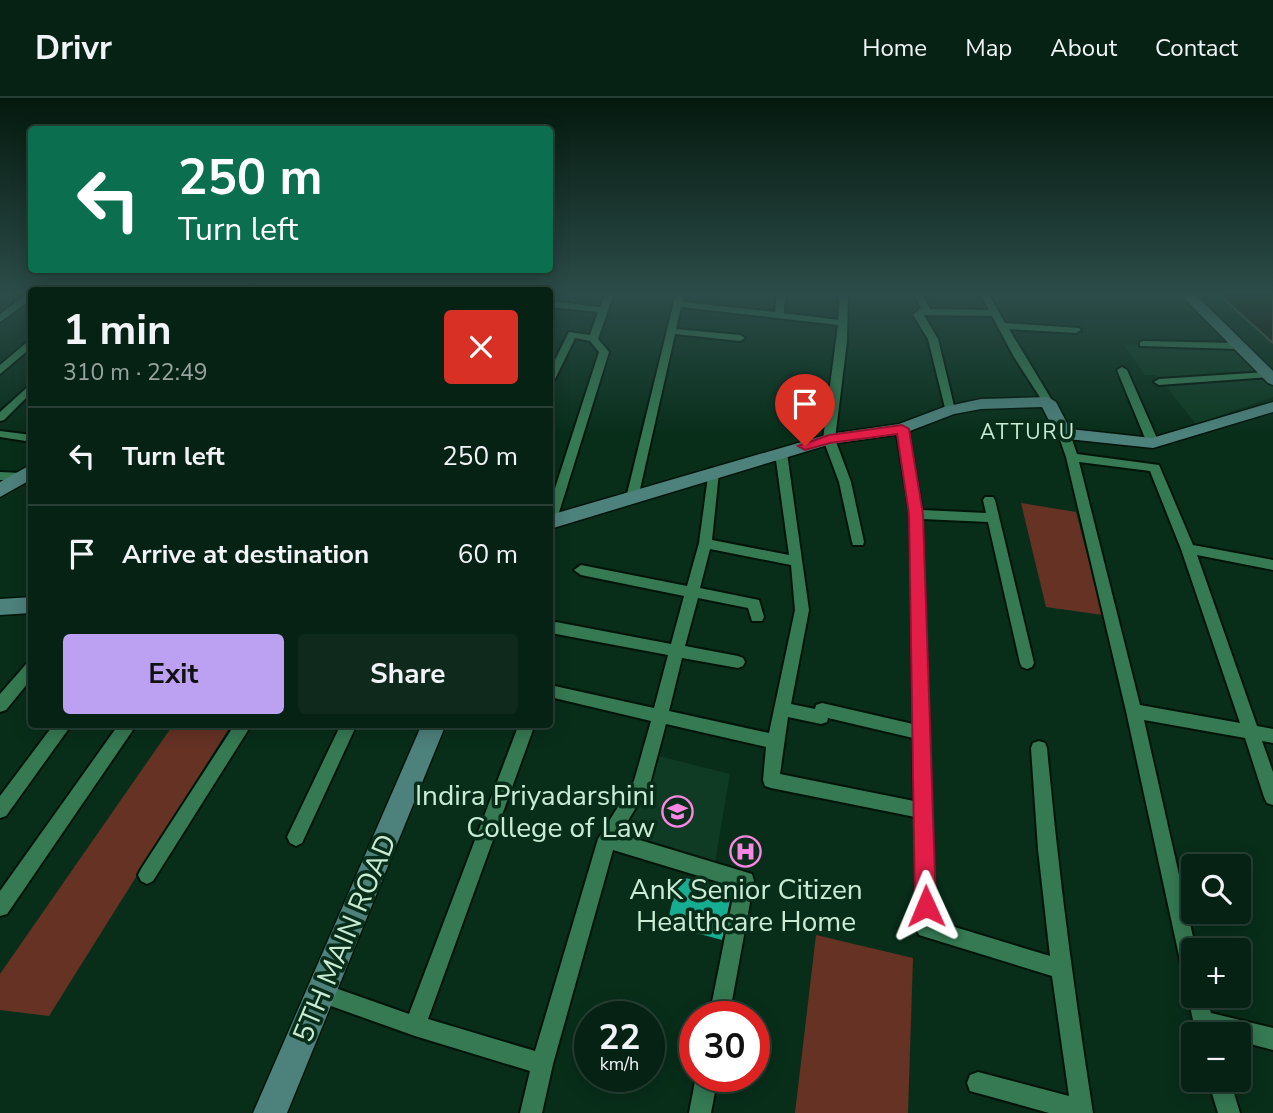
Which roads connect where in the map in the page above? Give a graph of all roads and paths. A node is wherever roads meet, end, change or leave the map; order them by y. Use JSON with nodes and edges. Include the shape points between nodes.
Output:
{"nodes":[{"id":1,"x":569,"y":340,"type":"edge"},
{"id":2,"x":594,"y":340,"type":"edge"},
{"id":3,"x":669,"y":340,"type":"edge"},
{"id":4,"x":841,"y":340,"type":"edge"},
{"id":5,"x":933,"y":340,"type":"edge"},
{"id":6,"x":1012,"y":340,"type":"edge"},
{"id":7,"x":1232,"y":340,"type":"edge"},
{"id":8,"x":1239,"y":340,"type":"edge"},
{"id":9,"x":1143,"y":344,"type":"dead end"},
{"id":10,"x":28,"y":345,"type":"edge"},
{"id":11,"x":1238,"y":346,"type":"junction"},
{"id":12,"x":1122,"y":370,"type":"dead end"},
{"id":13,"x":0,"y":371,"type":"edge"},
{"id":14,"x":553,"y":373,"type":"edge"},
{"id":15,"x":1271,"y":375,"type":"edge"},
{"id":16,"x":1159,"y":382,"type":"dead end"},
{"id":17,"x":28,"y":390,"type":"edge"},
{"id":18,"x":1048,"y":402,"type":"junction"},
{"id":19,"x":1273,"y":407,"type":"edge"},
{"id":20,"x":950,"y":410,"type":"junction"},
{"id":21,"x":0,"y":418,"type":"edge"},
{"id":22,"x":902,"y":429,"type":"junction"},
{"id":23,"x":0,"y":434,"type":"edge"},
{"id":24,"x":1064,"y":434,"type":"junction"},
{"id":25,"x":28,"y":438,"type":"edge"},
{"id":26,"x":829,"y":439,"type":"junction"},
{"id":27,"x":1153,"y":443,"type":"junction"},
{"id":28,"x":781,"y":453,"type":"junction"},
{"id":29,"x":1072,"y":457,"type":"junction"},
{"id":30,"x":713,"y":472,"type":"junction"},
{"id":31,"x":26,"y":474,"type":"edge"},
{"id":32,"x":0,"y":476,"type":"edge"},
{"id":33,"x":0,"y":491,"type":"edge"},
{"id":34,"x":632,"y":498,"type":"junction"},
{"id":35,"x":989,"y":500,"type":"dead end"},
{"id":36,"x":553,"y":513,"type":"edge"},
{"id":37,"x":916,"y":514,"type":"junction"},
{"id":38,"x":994,"y":518,"type":"junction"},
{"id":39,"x":553,"y":521,"type":"edge"},
{"id":40,"x":858,"y":542,"type":"dead end"},
{"id":41,"x":705,"y":543,"type":"junction"},
{"id":42,"x":1188,"y":549,"type":"junction"},
{"id":43,"x":797,"y":561,"type":"junction"},
{"id":44,"x":1273,"y":565,"type":"edge"},
{"id":45,"x":581,"y":570,"type":"dead end"},
{"id":46,"x":691,"y":593,"type":"junction"},
{"id":47,"x":28,"y":605,"type":"edge"},
{"id":48,"x":0,"y":607,"type":"edge"},
{"id":49,"x":757,"y":617,"type":"dead end"},
{"id":50,"x":556,"y":628,"type":"dead end"},
{"id":51,"x":677,"y":651,"type":"junction"},
{"id":52,"x":738,"y":662,"type":"dead end"},
{"id":53,"x":1027,"y":663,"type":"dead end"},
{"id":54,"x":28,"y":672,"type":"edge"},
{"id":55,"x":553,"y":692,"type":"edge"},
{"id":56,"x":0,"y":705,"type":"edge"},
{"id":57,"x":782,"y":709,"type":"junction"},
{"id":58,"x":1134,"y":711,"type":"junction"},
{"id":59,"x":658,"y":716,"type":"junction"},
{"id":60,"x":61,"y":728,"type":"edge"},
{"id":61,"x":126,"y":728,"type":"edge"},
{"id":62,"x":241,"y":728,"type":"edge"},
{"id":63,"x":347,"y":728,"type":"edge"},
{"id":64,"x":432,"y":728,"type":"edge"},
{"id":65,"x":526,"y":728,"type":"edge"},
{"id":66,"x":1251,"y":732,"type":"junction"},
{"id":67,"x":923,"y":733,"type":"junction"},
{"id":68,"x":1273,"y":736,"type":"edge"},
{"id":69,"x":775,"y":742,"type":"junction"},
{"id":70,"x":1039,"y":748,"type":"dead end"},
{"id":71,"x":1273,"y":797,"type":"edge"},
{"id":72,"x":0,"y":810,"type":"edge"},
{"id":73,"x":924,"y":811,"type":"junction"},
{"id":74,"x":296,"y":836,"type":"dead end"},
{"id":75,"x":607,"y":839,"type":"junction"},
{"id":76,"x":147,"y":875,"type":"dead end"},
{"id":77,"x":0,"y":907,"type":"edge"},
{"id":78,"x":1184,"y":938,"type":"edge"},
{"id":79,"x":1061,"y":969,"type":"junction"},
{"id":80,"x":321,"y":993,"type":"junction"},
{"id":81,"x":722,"y":1001,"type":"edge"},
{"id":82,"x":415,"y":1026,"type":"junction"},
{"id":83,"x":1251,"y":1035,"type":"edge"},
{"id":84,"x":1273,"y":1039,"type":"edge"},
{"id":85,"x":542,"y":1065,"type":"junction"},
{"id":86,"x":978,"y":1083,"type":"dead end"},
{"id":87,"x":704,"y":1092,"type":"edge"},
{"id":88,"x":1223,"y":1092,"type":"edge"},
{"id":89,"x":1082,"y":1112,"type":"edge"},
{"id":90,"x":270,"y":1113,"type":"edge"},
{"id":91,"x":531,"y":1113,"type":"edge"},
{"id":92,"x":700,"y":1113,"type":"edge"},
{"id":93,"x":1229,"y":1113,"type":"edge"}],
"edges":[{"from":1,"to":14,"type":"street"},
{"from":2,"to":36,"type":"street","via":[[604,352]]},
{"from":3,"to":34,"type":"street"},
{"from":4,"to":26,"type":"street"},
{"from":5,"to":20,"type":"street"},
{"from":6,"to":18,"type":"street"},
{"from":7,"to":11,"type":"street"},
{"from":8,"to":15,"type":"street"},
{"from":9,"to":11,"type":"street"},
{"from":10,"to":13,"type":"street"},
{"from":11,"to":15,"type":"street"},
{"from":12,"to":27,"type":"street"},
{"from":15,"to":16,"type":"street"},
{"from":17,"to":21,"type":"street"},
{"from":18,"to":20,"type":"street"},
{"from":18,"to":24,"type":"street"},
{"from":19,"to":27,"type":"street"},
{"from":20,"to":22,"type":"street"},
{"from":22,"to":26,"type":"street"},
{"from":22,"to":37,"type":"street"},
{"from":23,"to":25,"type":"street"},
{"from":24,"to":27,"type":"street"},
{"from":24,"to":29,"type":"street"},
{"from":26,"to":28,"type":"street"},
{"from":26,"to":40,"type":"street","via":[[845,482]]},
{"from":28,"to":30,"type":"street"},
{"from":28,"to":43,"type":"street"},
{"from":29,"to":42,"type":"street","via":[[1155,467]]},
{"from":29,"to":58,"type":"street"},
{"from":30,"to":34,"type":"street"},
{"from":30,"to":41,"type":"street"},
{"from":31,"to":32,"type":"street"},
{"from":31,"to":33,"type":"street"},
{"from":34,"to":39,"type":"street"},
{"from":35,"to":38,"type":"street"},
{"from":37,"to":38,"type":"street"},
{"from":37,"to":67,"type":"street"},
{"from":38,"to":53,"type":"street"},
{"from":41,"to":43,"type":"street"},
{"from":41,"to":46,"type":"street"},
{"from":42,"to":44,"type":"street"},
{"from":42,"to":66,"type":"street"},
{"from":43,"to":57,"type":"street","via":[[802,610]]},
{"from":45,"to":46,"type":"street"},
{"from":46,"to":49,"type":"street","via":[[754,604]]},
{"from":46,"to":51,"type":"street"},
{"from":47,"to":48,"type":"street"},
{"from":50,"to":51,"type":"street"},
{"from":51,"to":52,"type":"street"},
{"from":51,"to":59,"type":"street"},
{"from":54,"to":56,"type":"street"},
{"from":55,"to":59,"type":"street"},
{"from":57,"to":67,"type":"street","via":[[821,717],[822,709]]},
{"from":57,"to":69,"type":"street"},
{"from":58,"to":66,"type":"street"},
{"from":58,"to":78,"type":"street"},
{"from":59,"to":69,"type":"street"},
{"from":59,"to":75,"type":"street","via":[[642,784]]},
{"from":60,"to":72,"type":"street"},
{"from":61,"to":77,"type":"street"},
{"from":62,"to":76,"type":"street"},
{"from":63,"to":74,"type":"street"},
{"from":64,"to":80,"type":"street","name":"5TH MAIN ROAD"},
{"from":65,"to":82,"type":"street"},
{"from":66,"to":68,"type":"street"},
{"from":66,"to":71,"type":"street"},
{"from":67,"to":73,"type":"street"},
{"from":69,"to":73,"type":"street","via":[[771,780]]},
{"from":70,"to":79,"type":"street"},
{"from":73,"to":79,"type":"street","via":[[926,928]]},
{"from":75,"to":81,"type":"street","via":[[746,881]]},
{"from":75,"to":85,"type":"street"},
{"from":79,"to":89,"type":"street"},
{"from":80,"to":82,"type":"street"},
{"from":80,"to":90,"type":"street","name":"5TH MAIN ROAD"},
{"from":82,"to":85,"type":"street"},
{"from":83,"to":84,"type":"street"},
{"from":85,"to":91,"type":"street"},
{"from":86,"to":89,"type":"street"},
{"from":87,"to":92,"type":"street"},
{"from":88,"to":93,"type":"street"}]}
